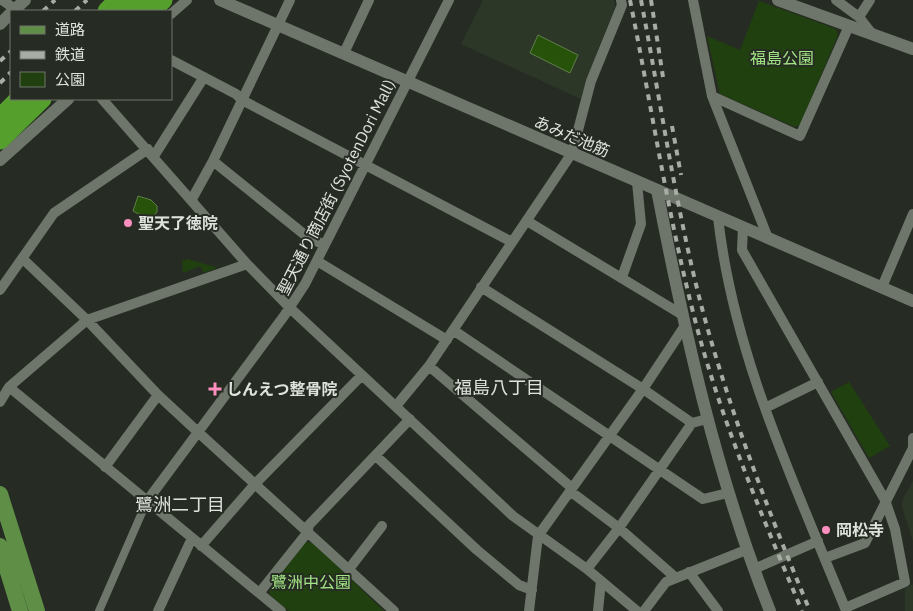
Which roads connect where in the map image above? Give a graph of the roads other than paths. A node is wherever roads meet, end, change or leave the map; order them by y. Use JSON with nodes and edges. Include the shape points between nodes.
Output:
{"nodes":[{"id":1,"x":2,"y":0,"type":"edge"},
{"id":2,"x":26,"y":0,"type":"edge"},
{"id":3,"x":118,"y":0,"type":"edge"},
{"id":4,"x":141,"y":0,"type":"edge"},
{"id":5,"x":163,"y":0,"type":"edge"},
{"id":6,"x":186,"y":0,"type":"edge"},
{"id":7,"x":220,"y":0,"type":"edge"},
{"id":8,"x":290,"y":0,"type":"edge"},
{"id":9,"x":369,"y":0,"type":"edge"},
{"id":10,"x":448,"y":0,"type":"edge"},
{"id":11,"x":621,"y":0,"type":"edge"},
{"id":12,"x":693,"y":0,"type":"edge"},
{"id":13,"x":778,"y":0,"type":"edge"},
{"id":14,"x":836,"y":0,"type":"edge"},
{"id":15,"x":870,"y":0,"type":"edge"},
{"id":16,"x":14,"y":10,"type":"edge"},
{"id":17,"x":16,"y":10,"type":"edge"},
{"id":18,"x":108,"y":10,"type":"edge"},
{"id":19,"x":131,"y":10,"type":"edge"},
{"id":20,"x":152,"y":10,"type":"edge"},
{"id":21,"x":172,"y":13,"type":"edge"},
{"id":22,"x":10,"y":15,"type":"edge"},
{"id":23,"x":859,"y":17,"type":"junction"},
{"id":24,"x":0,"y":24,"type":"edge"},
{"id":25,"x":278,"y":24,"type":"junction"},
{"id":26,"x":849,"y":26,"type":"junction"},
{"id":27,"x":874,"y":36,"type":"junction"},
{"id":28,"x":913,"y":49,"type":"edge"},
{"id":29,"x":344,"y":53,"type":"junction"},
{"id":30,"x":172,"y":61,"type":"edge"},
{"id":31,"x":204,"y":77,"type":"junction"},
{"id":32,"x":407,"y":82,"type":"junction"},
{"id":33,"x":712,"y":96,"type":"junction"},
{"id":34,"x":67,"y":100,"type":"edge"},
{"id":35,"x":103,"y":100,"type":"edge"},
{"id":36,"x":242,"y":100,"type":"junction"},
{"id":37,"x":31,"y":102,"type":"edge"},
{"id":38,"x":0,"y":118,"type":"edge"},
{"id":39,"x":0,"y":140,"type":"edge"},
{"id":40,"x":151,"y":152,"type":"junction"},
{"id":41,"x":572,"y":154,"type":"junction"},
{"id":42,"x":0,"y":160,"type":"edge"},
{"id":43,"x":213,"y":161,"type":"junction"},
{"id":44,"x":366,"y":164,"type":"junction"},
{"id":45,"x":637,"y":182,"type":"junction"},
{"id":46,"x":657,"y":190,"type":"junction"},
{"id":47,"x":192,"y":199,"type":"junction"},
{"id":48,"x":913,"y":214,"type":"edge"},
{"id":49,"x":718,"y":217,"type":"junction"},
{"id":50,"x":527,"y":221,"type":"junction"},
{"id":51,"x":743,"y":227,"type":"junction"},
{"id":52,"x":768,"y":238,"type":"junction"},
{"id":53,"x":512,"y":242,"type":"junction"},
{"id":54,"x":324,"y":245,"type":"junction"},
{"id":55,"x":23,"y":260,"type":"junction"},
{"id":56,"x":317,"y":261,"type":"junction"},
{"id":57,"x":247,"y":264,"type":"junction"},
{"id":58,"x":622,"y":277,"type":"junction"},
{"id":59,"x":481,"y":287,"type":"junction"},
{"id":60,"x":882,"y":288,"type":"junction"},
{"id":61,"x":0,"y":290,"type":"edge"},
{"id":62,"x":913,"y":301,"type":"edge"},
{"id":63,"x":290,"y":308,"type":"junction"},
{"id":64,"x":681,"y":314,"type":"junction"},
{"id":65,"x":87,"y":320,"type":"junction"},
{"id":66,"x":684,"y":327,"type":"junction"},
{"id":67,"x":453,"y":330,"type":"junction"},
{"id":68,"x":447,"y":340,"type":"junction"},
{"id":69,"x":429,"y":366,"type":"junction"},
{"id":70,"x":362,"y":375,"type":"junction"},
{"id":71,"x":818,"y":382,"type":"junction"},
{"id":72,"x":9,"y":387,"type":"junction"},
{"id":73,"x":643,"y":389,"type":"junction"},
{"id":74,"x":158,"y":395,"type":"junction"},
{"id":75,"x":0,"y":402,"type":"edge"},
{"id":76,"x":396,"y":406,"type":"junction"},
{"id":77,"x":765,"y":408,"type":"junction"},
{"id":78,"x":410,"y":419,"type":"junction"},
{"id":79,"x":707,"y":419,"type":"junction"},
{"id":80,"x":692,"y":423,"type":"junction"},
{"id":81,"x":199,"y":433,"type":"junction"},
{"id":82,"x":610,"y":436,"type":"junction"},
{"id":83,"x":913,"y":438,"type":"edge"},
{"id":84,"x":376,"y":456,"type":"junction"},
{"id":85,"x":105,"y":467,"type":"junction"},
{"id":86,"x":660,"y":469,"type":"junction"},
{"id":87,"x":255,"y":484,"type":"junction"},
{"id":88,"x":571,"y":490,"type":"junction"},
{"id":89,"x":728,"y":493,"type":"junction"},
{"id":90,"x":0,"y":494,"type":"edge"},
{"id":91,"x":885,"y":500,"type":"junction"},
{"id":92,"x":147,"y":501,"type":"junction"},
{"id":93,"x":382,"y":526,"type":"dead end"},
{"id":94,"x":619,"y":528,"type":"junction"},
{"id":95,"x":307,"y":533,"type":"junction"},
{"id":96,"x":538,"y":536,"type":"junction"},
{"id":97,"x":192,"y":538,"type":"junction"},
{"id":98,"x":818,"y":541,"type":"junction"},
{"id":99,"x":0,"y":546,"type":"edge"},
{"id":100,"x":201,"y":546,"type":"junction"},
{"id":101,"x":746,"y":550,"type":"junction"},
{"id":102,"x":825,"y":558,"type":"junction"},
{"id":103,"x":349,"y":569,"type":"junction"},
{"id":104,"x":587,"y":569,"type":"junction"},
{"id":105,"x":754,"y":569,"type":"junction"},
{"id":106,"x":689,"y":572,"type":"junction"},
{"id":107,"x":676,"y":578,"type":"junction"},
{"id":108,"x":601,"y":581,"type":"junction"},
{"id":109,"x":532,"y":590,"type":"junction"},
{"id":110,"x":260,"y":592,"type":"junction"},
{"id":111,"x":20,"y":611,"type":"edge"},
{"id":112,"x":37,"y":611,"type":"edge"},
{"id":113,"x":99,"y":611,"type":"edge"},
{"id":114,"x":158,"y":611,"type":"edge"},
{"id":115,"x":281,"y":611,"type":"edge"},
{"id":116,"x":394,"y":611,"type":"edge"},
{"id":117,"x":529,"y":611,"type":"edge"},
{"id":118,"x":598,"y":611,"type":"edge"},
{"id":119,"x":637,"y":611,"type":"edge"},
{"id":120,"x":644,"y":611,"type":"edge"},
{"id":121,"x":718,"y":611,"type":"edge"},
{"id":122,"x":770,"y":611,"type":"edge"}],
"edges":[{"from":1,"to":16,"type":"street"},
{"from":2,"to":17,"type":"street"},
{"from":3,"to":18,"type":"highway"},
{"from":4,"to":19,"type":"highway"},
{"from":5,"to":20,"type":"highway"},
{"from":6,"to":21,"type":"street"},
{"from":7,"to":25,"type":"street","name":"あみだ池筋"},
{"from":8,"to":25,"type":"street"},
{"from":9,"to":29,"type":"street"},
{"from":10,"to":32,"type":"street","name":"聖天通り商店街 (SyotenDori Mall)"},
{"from":11,"to":41,"type":"street","via":[[622,5],[591,81]]},
{"from":12,"to":33,"type":"street"},
{"from":13,"to":26,"type":"street"},
{"from":14,"to":23,"type":"street"},
{"from":15,"to":23,"type":"street"},
{"from":22,"to":24,"type":"street"},
{"from":23,"to":27,"type":"street"},
{"from":25,"to":29,"type":"street","name":"あみだ池筋"},
{"from":25,"to":36,"type":"street"},
{"from":26,"to":27,"type":"street"},
{"from":26,"to":33,"type":"street","via":[[800,136]]},
{"from":27,"to":28,"type":"street"},
{"from":29,"to":32,"type":"street","name":"あみだ池筋"},
{"from":30,"to":31,"type":"street"},
{"from":31,"to":36,"type":"street"},
{"from":31,"to":40,"type":"street"},
{"from":32,"to":41,"type":"street","name":"あみだ池筋"},
{"from":32,"to":44,"type":"street","name":"聖天通り商店街 (SyotenDori Mall)"},
{"from":33,"to":52,"type":"street"},
{"from":34,"to":42,"type":"street"},
{"from":35,"to":40,"type":"street"},
{"from":36,"to":43,"type":"street"},
{"from":36,"to":44,"type":"street"},
{"from":37,"to":38,"type":"highway"},
{"from":37,"to":39,"type":"highway"},
{"from":40,"to":47,"type":"street"},
{"from":40,"to":55,"type":"street","via":[[54,213]]},
{"from":41,"to":45,"type":"street","name":"あみだ池筋"},
{"from":41,"to":50,"type":"street"},
{"from":43,"to":47,"type":"street"},
{"from":43,"to":54,"type":"street","via":[[305,235]]},
{"from":44,"to":53,"type":"street"},
{"from":44,"to":54,"type":"street","name":"聖天通り商店街 (SyotenDori Mall)"},
{"from":45,"to":46,"type":"street","name":"あみだ池筋"},
{"from":45,"to":58,"type":"street","via":[[641,224]]},
{"from":46,"to":49,"type":"street","name":"あみだ池筋"},
{"from":46,"to":64,"type":"street"},
{"from":47,"to":57,"type":"street"},
{"from":48,"to":60,"type":"street"},
{"from":49,"to":51,"type":"street","name":"あみだ池筋"},
{"from":49,"to":77,"type":"street","via":[[732,296]]},
{"from":50,"to":53,"type":"street"},
{"from":50,"to":58,"type":"street"},
{"from":51,"to":52,"type":"street","name":"あみだ池筋"},
{"from":51,"to":71,"type":"street","via":[[742,250]]},
{"from":52,"to":60,"type":"street","name":"あみだ池筋"},
{"from":53,"to":59,"type":"street"},
{"from":54,"to":56,"type":"street","name":"聖天通り商店街 (SyotenDori Mall)"},
{"from":55,"to":61,"type":"street"},
{"from":55,"to":65,"type":"street"},
{"from":56,"to":63,"type":"street","name":"聖天通り商店街 (SyotenDori Mall)"},
{"from":56,"to":68,"type":"street"},
{"from":57,"to":63,"type":"street"},
{"from":57,"to":65,"type":"street"},
{"from":58,"to":64,"type":"street"},
{"from":59,"to":67,"type":"street"},
{"from":59,"to":73,"type":"street"},
{"from":60,"to":62,"type":"street","name":"あみだ池筋"},
{"from":63,"to":70,"type":"street"},
{"from":63,"to":81,"type":"street","name":"聖天通り商店街 (SyotenDori Mall)"},
{"from":64,"to":66,"type":"street"},
{"from":65,"to":72,"type":"street"},
{"from":65,"to":74,"type":"street"},
{"from":66,"to":73,"type":"street"},
{"from":66,"to":79,"type":"street"},
{"from":67,"to":68,"type":"street"},
{"from":67,"to":82,"type":"street"},
{"from":68,"to":69,"type":"street"},
{"from":69,"to":76,"type":"street"},
{"from":69,"to":88,"type":"street"},
{"from":70,"to":76,"type":"street"},
{"from":70,"to":87,"type":"street"},
{"from":71,"to":77,"type":"street"},
{"from":71,"to":91,"type":"street"},
{"from":72,"to":75,"type":"street"},
{"from":72,"to":85,"type":"street"},
{"from":73,"to":80,"type":"street"},
{"from":73,"to":82,"type":"street"},
{"from":74,"to":81,"type":"street"},
{"from":74,"to":85,"type":"street"},
{"from":76,"to":78,"type":"street"},
{"from":77,"to":98,"type":"street"},
{"from":78,"to":84,"type":"street"},
{"from":78,"to":96,"type":"street"},
{"from":79,"to":80,"type":"street"},
{"from":79,"to":89,"type":"street"},
{"from":80,"to":86,"type":"street"},
{"from":81,"to":87,"type":"street"},
{"from":81,"to":92,"type":"street","name":"聖天通り商店街 (SyotenDori Mall)"},
{"from":82,"to":86,"type":"street"},
{"from":82,"to":88,"type":"street"},
{"from":83,"to":91,"type":"street","via":[[913,448]]},
{"from":84,"to":95,"type":"street","via":[[309,524]]},
{"from":84,"to":109,"type":"street","via":[[477,550],[519,585]]},
{"from":85,"to":92,"type":"street"},
{"from":86,"to":89,"type":"street","via":[[703,499]]},
{"from":86,"to":94,"type":"street"},
{"from":87,"to":95,"type":"street"},
{"from":87,"to":100,"type":"street"},
{"from":88,"to":94,"type":"street"},
{"from":88,"to":96,"type":"street"},
{"from":89,"to":101,"type":"street"},
{"from":90,"to":112,"type":"main road"},
{"from":91,"to":102,"type":"street","via":[[865,543]]},
{"from":91,"to":102,"type":"street","via":[[895,530],[905,582],[846,608]]},
{"from":92,"to":97,"type":"street"},
{"from":92,"to":113,"type":"street"},
{"from":93,"to":103,"type":"street"},
{"from":94,"to":104,"type":"street"},
{"from":94,"to":107,"type":"street"},
{"from":95,"to":103,"type":"street"},
{"from":95,"to":110,"type":"street"},
{"from":96,"to":104,"type":"street"},
{"from":96,"to":109,"type":"street"},
{"from":97,"to":100,"type":"street"},
{"from":97,"to":114,"type":"street"},
{"from":98,"to":102,"type":"street"},
{"from":98,"to":105,"type":"street"},
{"from":99,"to":111,"type":"main road"},
{"from":100,"to":110,"type":"street"},
{"from":101,"to":105,"type":"street"},
{"from":101,"to":106,"type":"street"},
{"from":103,"to":116,"type":"street"},
{"from":104,"to":108,"type":"street"},
{"from":105,"to":122,"type":"street"},
{"from":106,"to":107,"type":"street"},
{"from":106,"to":121,"type":"street"},
{"from":107,"to":120,"type":"street","via":[[666,582]]},
{"from":108,"to":118,"type":"street"},
{"from":108,"to":119,"type":"street"},
{"from":109,"to":117,"type":"street"},
{"from":110,"to":115,"type":"street"}]}
